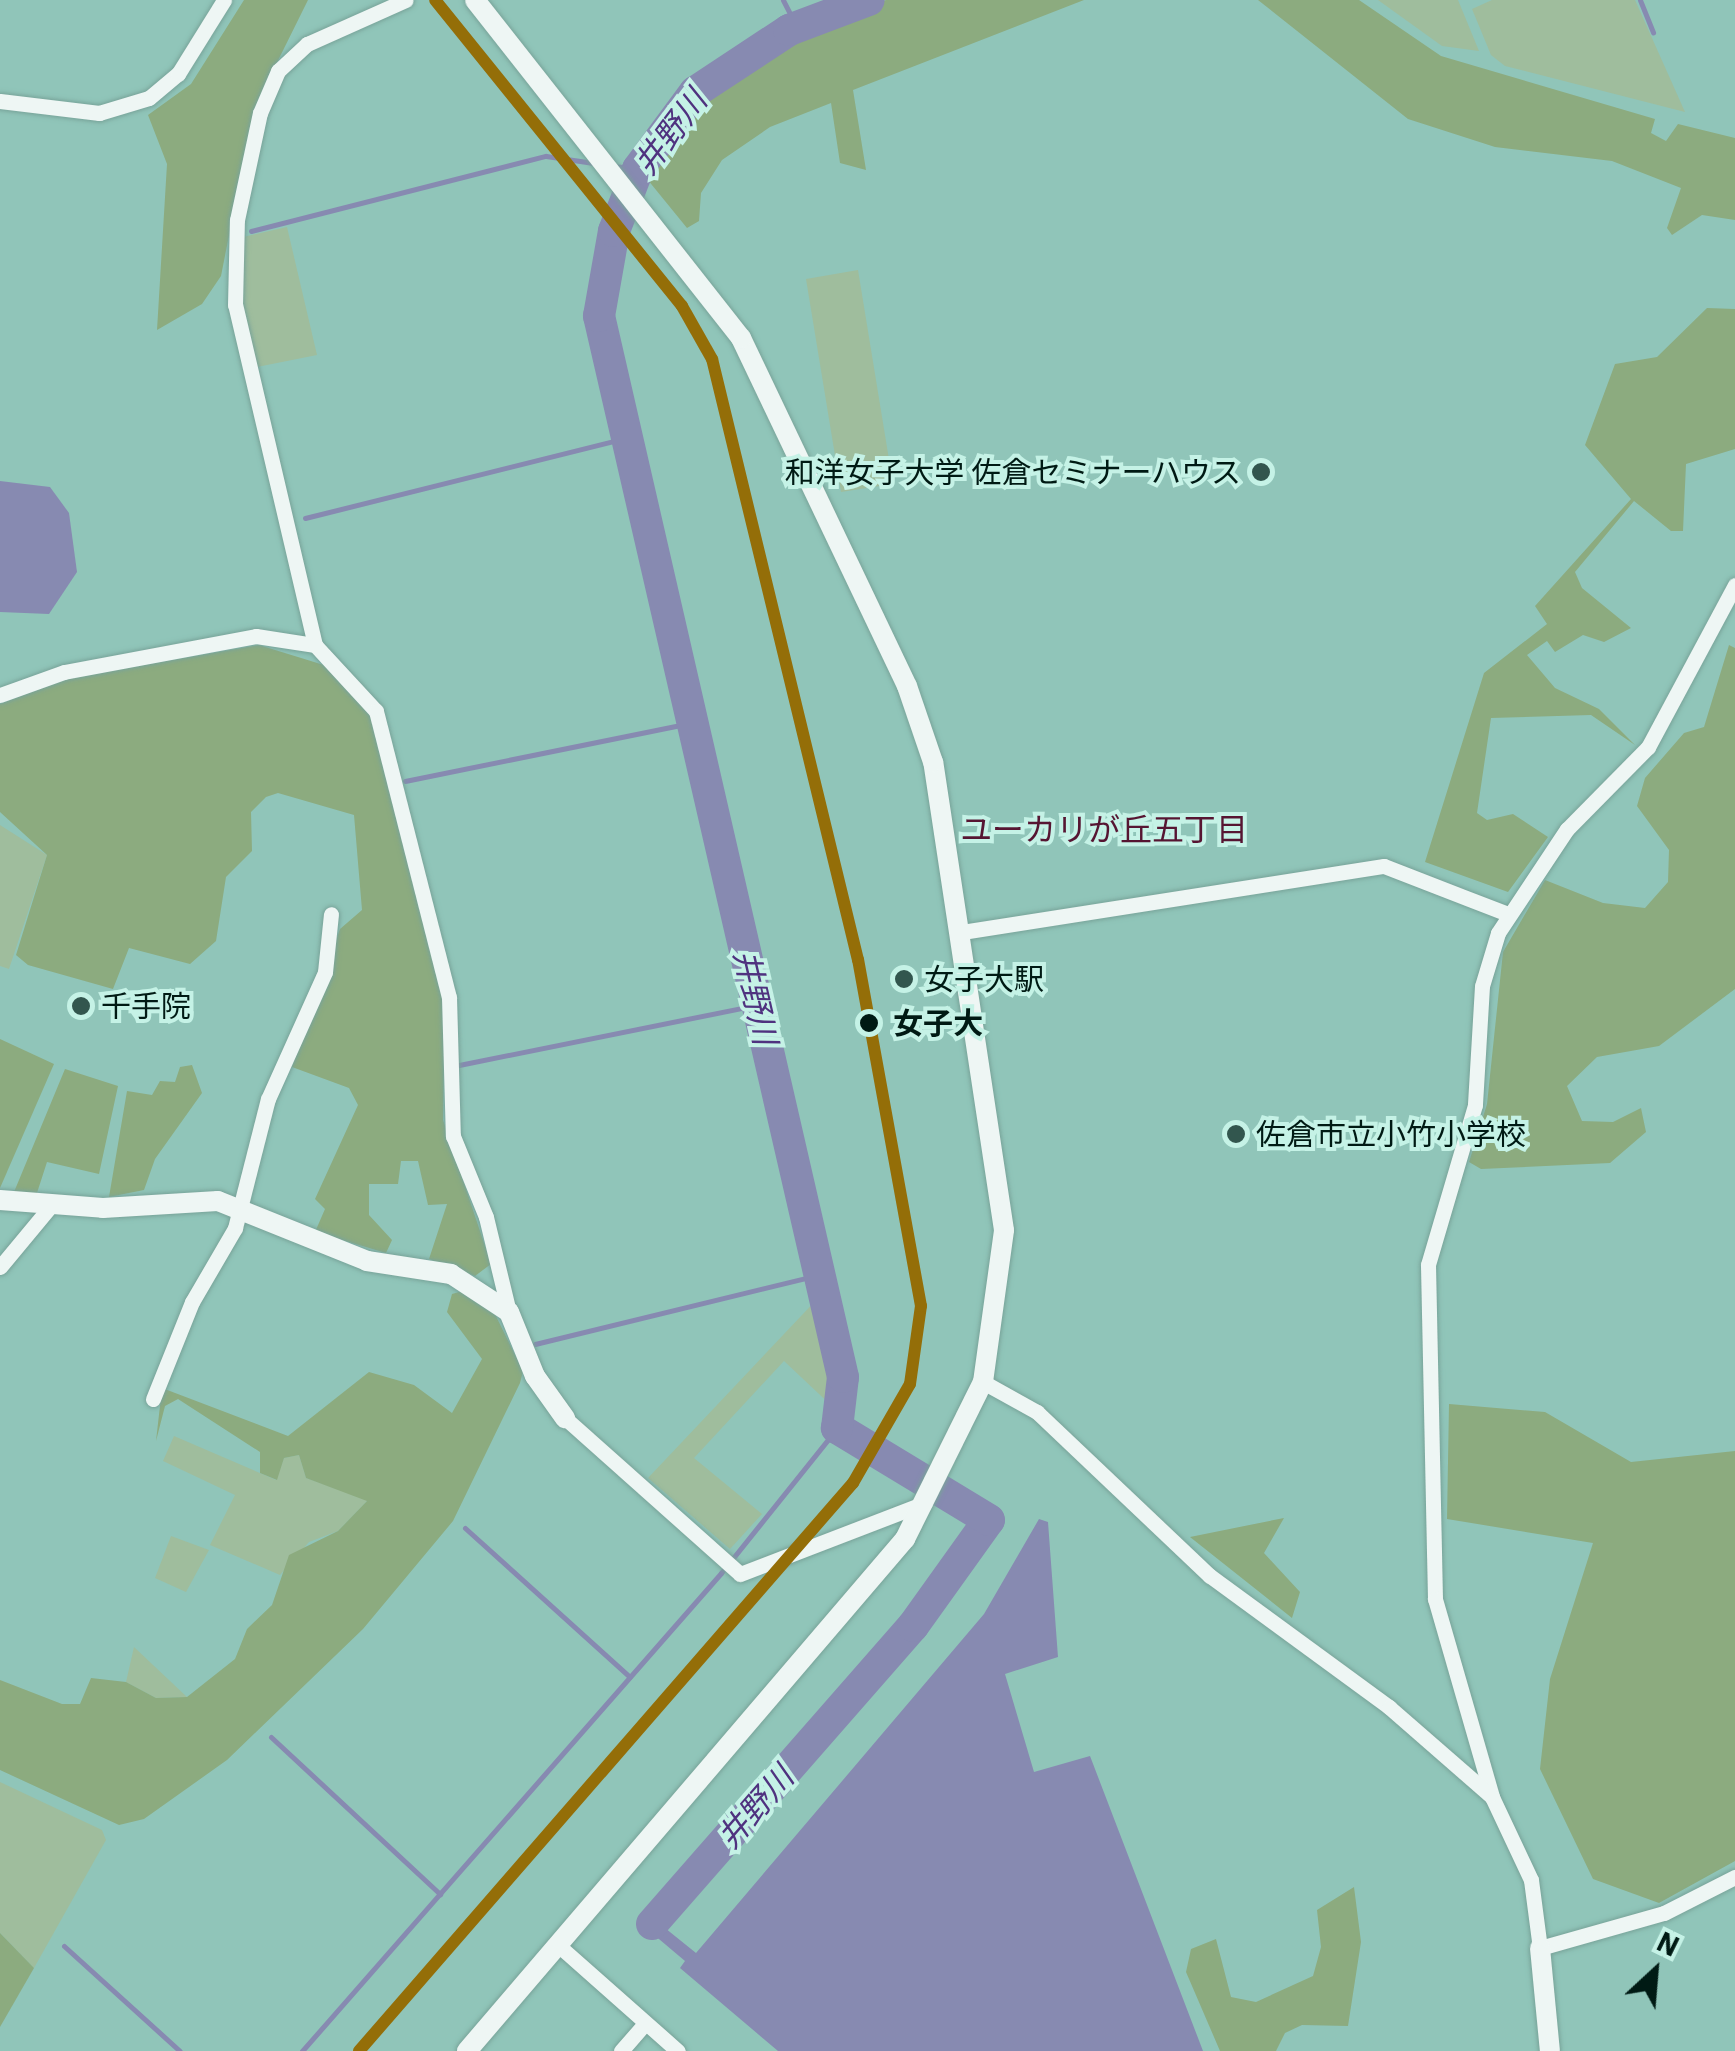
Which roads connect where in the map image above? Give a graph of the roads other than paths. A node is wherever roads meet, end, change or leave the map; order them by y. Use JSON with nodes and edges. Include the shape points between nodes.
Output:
{"nodes":[{"id":1,"x":224,"y":0,"type":"edge"},
{"id":2,"x":406,"y":0,"type":"edge"},
{"id":3,"x":475,"y":0,"type":"edge"},
{"id":4,"x":0,"y":102,"type":"edge"},
{"id":5,"x":1735,"y":585,"type":"edge"},
{"id":6,"x":315,"y":644,"type":"junction"},
{"id":7,"x":0,"y":695,"type":"edge"},
{"id":8,"x":331,"y":914,"type":"dead end"},
{"id":9,"x":1508,"y":914,"type":"junction"},
{"id":10,"x":962,"y":932,"type":"junction"},
{"id":11,"x":0,"y":1200,"type":"edge"},
{"id":12,"x":48,"y":1208,"type":"junction"},
{"id":13,"x":242,"y":1208,"type":"junction"},
{"id":14,"x":0,"y":1267,"type":"edge"},
{"id":15,"x":509,"y":1312,"type":"junction"},
{"id":16,"x":983,"y":1382,"type":"junction"},
{"id":17,"x":153,"y":1399,"type":"dead end"},
{"id":18,"x":566,"y":1418,"type":"joint"},
{"id":19,"x":928,"y":1502,"type":"junction"},
{"id":20,"x":1492,"y":1798,"type":"junction"},
{"id":21,"x":1735,"y":1878,"type":"edge"},
{"id":22,"x":558,"y":1946,"type":"junction"},
{"id":23,"x":1540,"y":1948,"type":"junction"},
{"id":24,"x":646,"y":2022,"type":"junction"},
{"id":25,"x":466,"y":2051,"type":"edge"},
{"id":26,"x":621,"y":2051,"type":"edge"},
{"id":27,"x":678,"y":2051,"type":"edge"},
{"id":28,"x":1550,"y":2051,"type":"edge"}],
"edges":[{"from":1,"to":4,"type":"street","via":[[178,74],[149,98],[99,113]]},
{"from":2,"to":6,"type":"street","via":[[307,44],[278,70],[260,113],[237,220],[235,305]]},
{"from":3,"to":10,"type":"street","via":[[741,338],[908,686],[933,762]]},
{"from":5,"to":9,"type":"street","via":[[1648,747],[1566,829]]},
{"from":6,"to":7,"type":"street","via":[[225,638],[64,672]]},
{"from":6,"to":15,"type":"street","via":[[386,725],[450,996],[453,1136],[486,1217]]},
{"from":8,"to":13,"type":"street","via":[[326,972],[268,1099]]},
{"from":9,"to":10,"type":"street","via":[[1384,866]]},
{"from":9,"to":20,"type":"street","via":[[1482,986],[1475,1105],[1428,1265],[1435,1599]]},
{"from":10,"to":16,"type":"street","via":[[1003,1200],[1000,1278]]},
{"from":11,"to":12,"type":"street"},
{"from":12,"to":13,"type":"street","via":[[192,1198]]},
{"from":12,"to":14,"type":"street"},
{"from":13,"to":15,"type":"street","via":[[367,1261],[451,1274]]},
{"from":13,"to":17,"type":"street","via":[[169,1349]]},
{"from":15,"to":18,"type":"street","via":[[536,1376]]},
{"from":16,"to":19,"type":"street"},
{"from":16,"to":20,"type":"street","via":[[1037,1412],[1210,1576],[1389,1707]]},
{"from":18,"to":19,"type":"street","via":[[740,1574]]},
{"from":19,"to":22,"type":"street","via":[[889,1560]]},
{"from":20,"to":23,"type":"street","via":[[1531,1880]]},
{"from":21,"to":23,"type":"street","via":[[1664,1913]]},
{"from":22,"to":24,"type":"street"},
{"from":22,"to":25,"type":"street"},
{"from":23,"to":28,"type":"street"},
{"from":24,"to":26,"type":"street"},
{"from":24,"to":27,"type":"street"}]}
